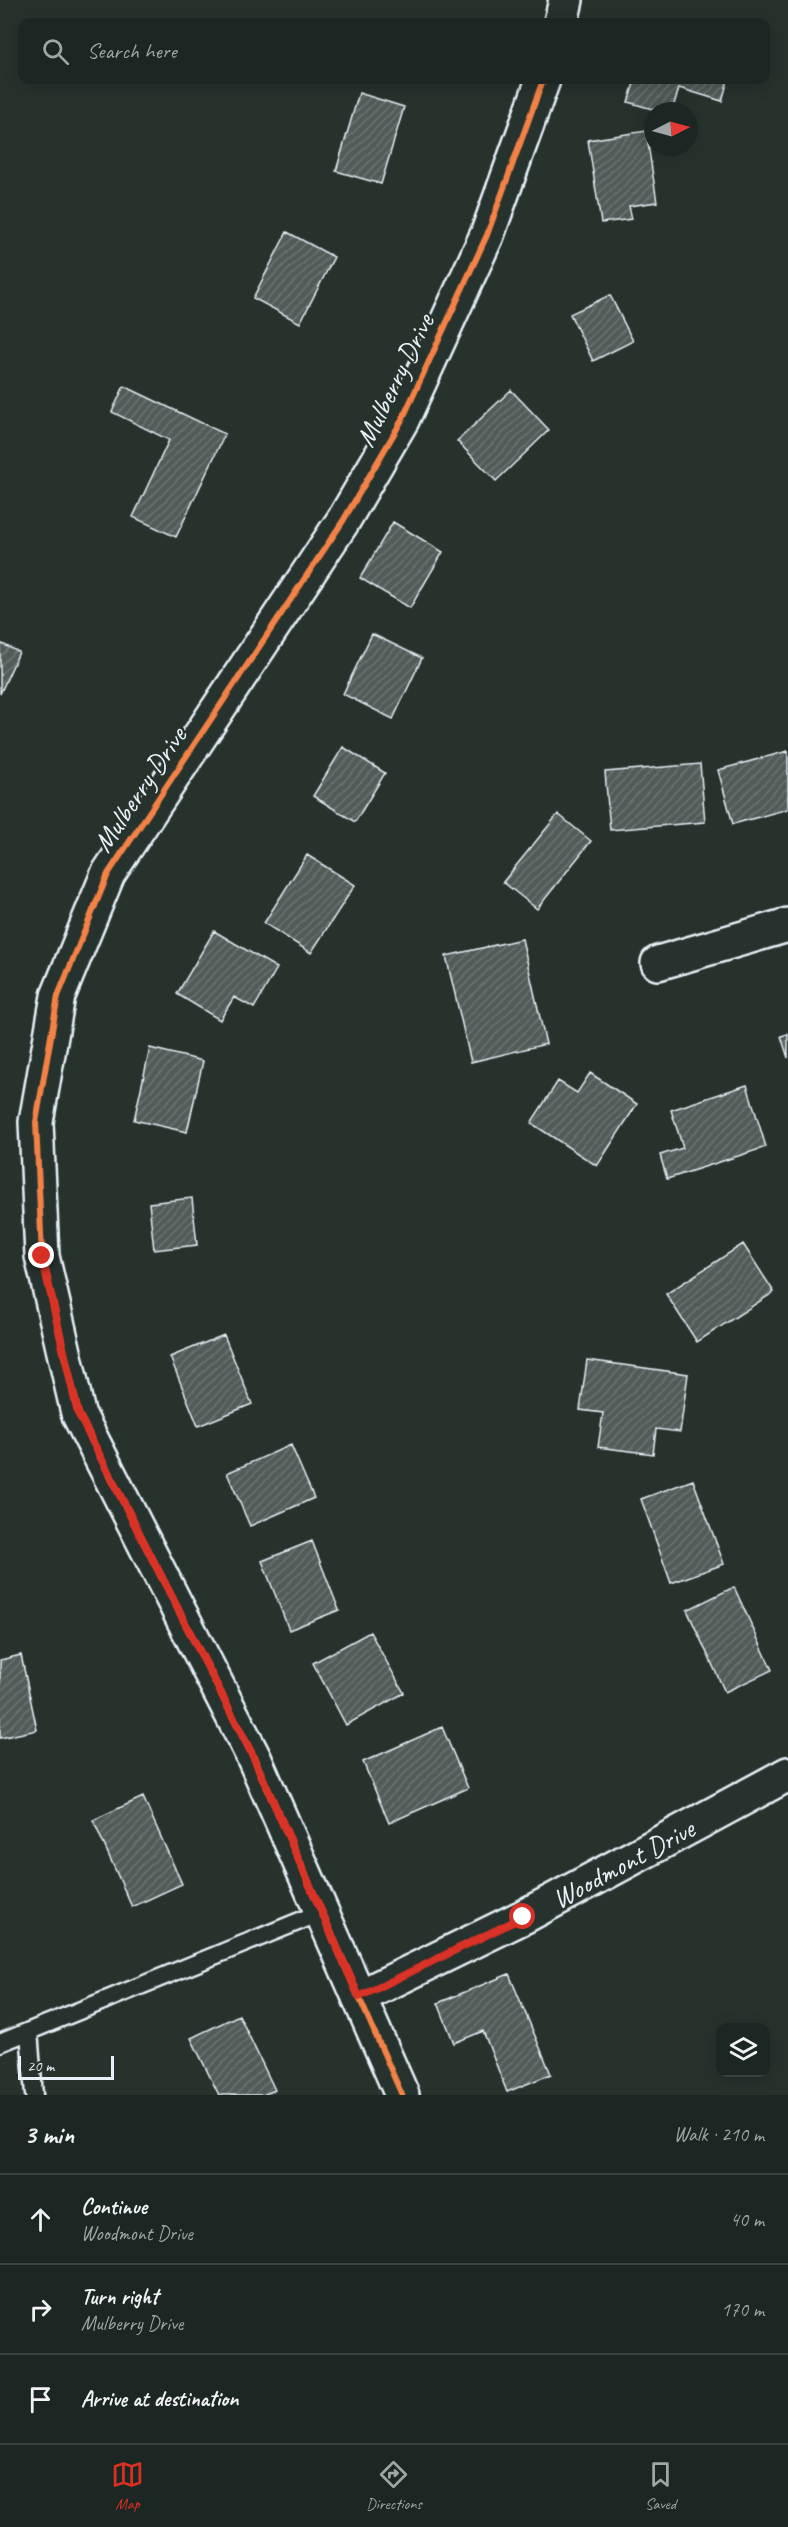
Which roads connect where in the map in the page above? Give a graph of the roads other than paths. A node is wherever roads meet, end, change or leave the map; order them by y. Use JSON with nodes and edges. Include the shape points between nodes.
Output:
{"nodes":[{"id":1,"x":566,"y":0,"type":"edge"},
{"id":2,"x":562,"y":18,"type":"edge"},
{"id":3,"x":542,"y":84,"type":"edge"},
{"id":4,"x":788,"y":925,"type":"edge"},
{"id":5,"x":658,"y":963,"type":"dead end"},
{"id":6,"x":788,"y":1774,"type":"edge"},
{"id":7,"x":322,"y":1912,"type":"junction"},
{"id":8,"x":359,"y":1997,"type":"junction"},
{"id":9,"x":29,"y":2031,"type":"junction"},
{"id":10,"x":0,"y":2042,"type":"edge"},
{"id":11,"x":34,"y":2095,"type":"edge"},
{"id":12,"x":402,"y":2095,"type":"edge"}],
"edges":[{"from":1,"to":2,"type":"street"},
{"from":3,"to":7,"type":"street","name":"Mulberry Drive","via":[[487,236],[402,420],[343,521],[108,874],[58,996],[36,1122],[42,1256],[78,1413],[254,1758]]},
{"from":4,"to":5,"type":"street"},
{"from":6,"to":8,"type":"street","name":"Woodmont Drive","via":[[523,1917]]},
{"from":7,"to":8,"type":"street","name":"Mulberry Drive"},
{"from":7,"to":9,"type":"lane"},
{"from":8,"to":12,"type":"street","name":"Mulberry Drive"},
{"from":9,"to":10,"type":"lane"},
{"from":9,"to":11,"type":"lane"}]}
